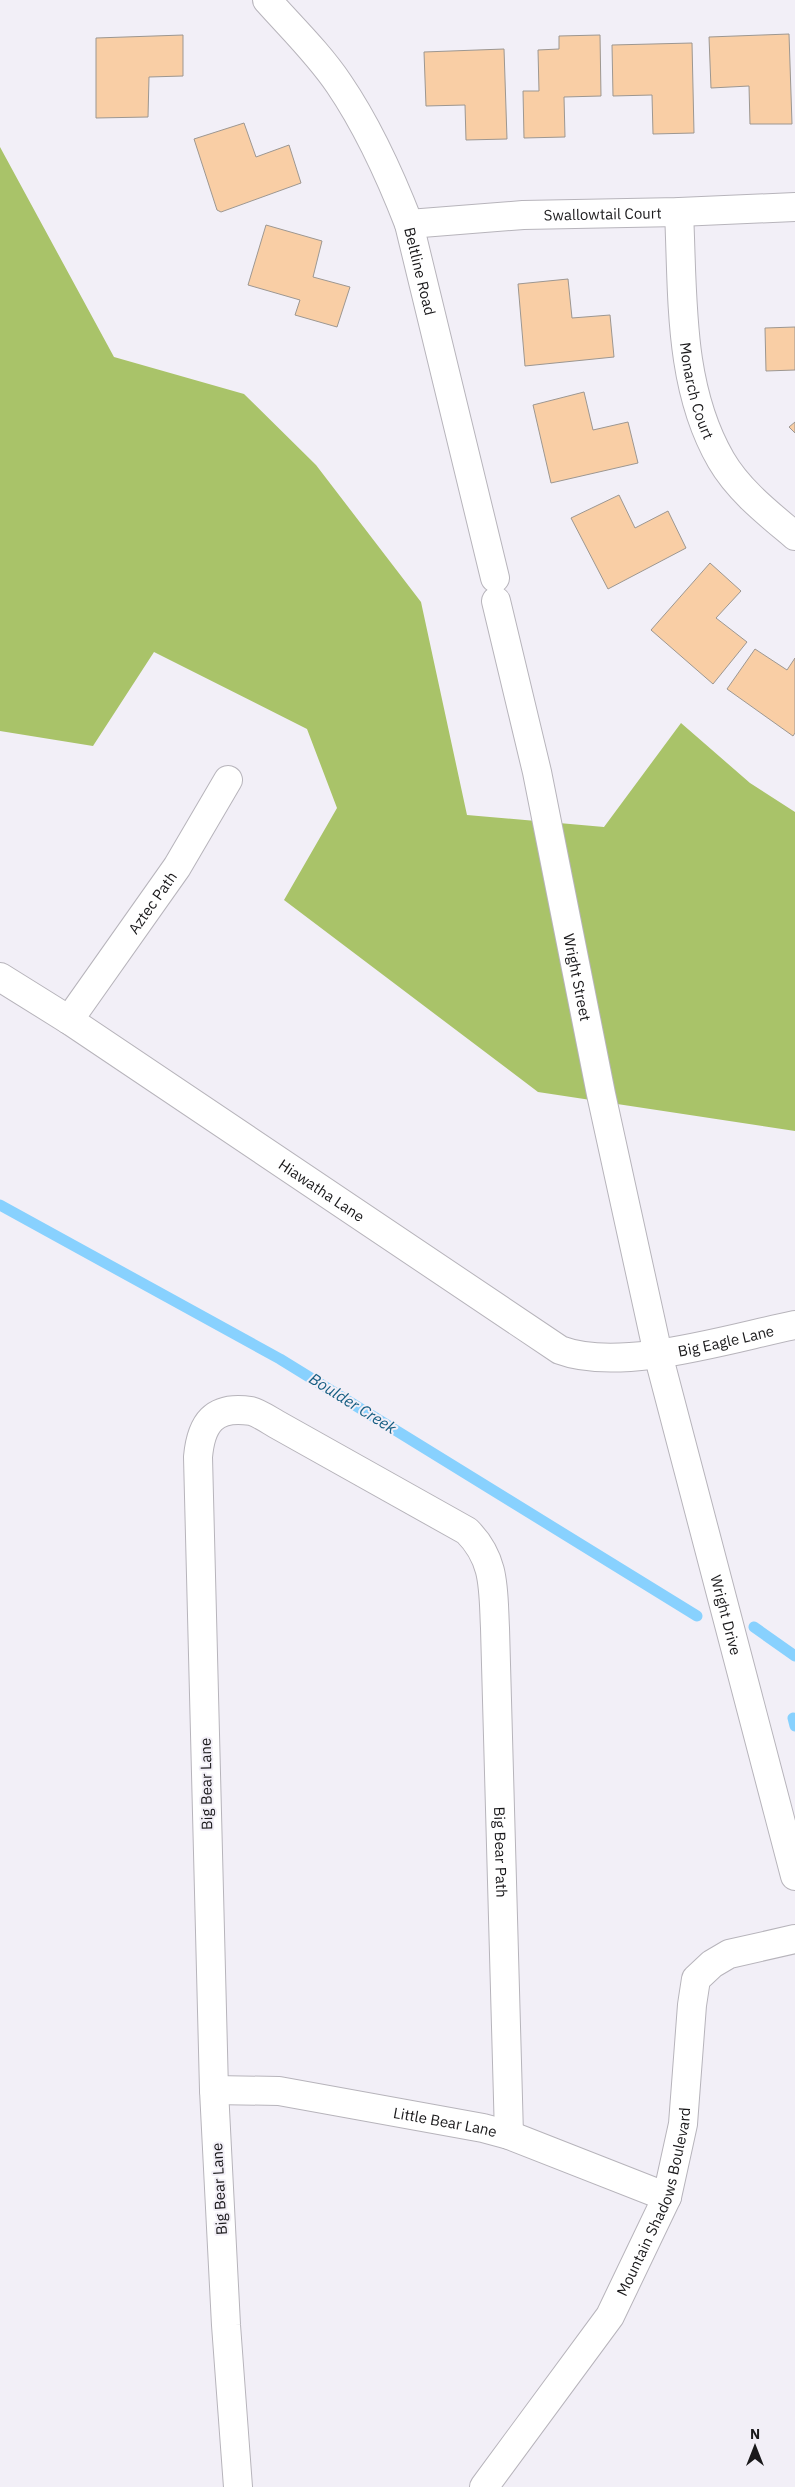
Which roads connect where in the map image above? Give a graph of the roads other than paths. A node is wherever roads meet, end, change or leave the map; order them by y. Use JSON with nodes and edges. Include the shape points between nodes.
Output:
{"nodes":[{"id":1,"x":267,"y":0,"type":"edge"},
{"id":2,"x":795,"y":206,"type":"edge"},
{"id":3,"x":679,"y":212,"type":"junction"},
{"id":4,"x":409,"y":224,"type":"junction"},
{"id":5,"x":795,"y":536,"type":"edge"},
{"id":6,"x":495,"y":589,"type":"joint"},
{"id":7,"x":228,"y":780,"type":"dead end"},
{"id":8,"x":4,"y":988,"type":"edge"},
{"id":9,"x":69,"y":1020,"type":"junction"},
{"id":10,"x":795,"y":1325,"type":"edge"},
{"id":11,"x":658,"y":1354,"type":"junction"},
{"id":12,"x":491,"y":1570,"type":"joint"},
{"id":13,"x":795,"y":1876,"type":"edge"},
{"id":14,"x":795,"y":1939,"type":"edge"},
{"id":15,"x":214,"y":2090,"type":"junction"},
{"id":16,"x":509,"y":2135,"type":"junction"},
{"id":17,"x":667,"y":2197,"type":"junction"},
{"id":18,"x":238,"y":2487,"type":"edge"},
{"id":19,"x":484,"y":2487,"type":"edge"}],
"edges":[{"from":1,"to":4,"type":"street","name":"Beltline Road","via":[[338,82],[366,126]]},
{"from":2,"to":3,"type":"street","name":"Swallowtail Court"},
{"from":3,"to":4,"type":"street","name":"Swallowtail Court","via":[[523,215]]},
{"from":3,"to":5,"type":"street","name":"Monarch Court","via":[[686,354],[710,437],[742,489]]},
{"from":4,"to":6,"type":"street","name":"Beltline Road"},
{"from":6,"to":11,"type":"street","name":"Wright Street","via":[[537,772],[601,1094]]},
{"from":7,"to":9,"type":"street","name":"Aztec Path","via":[[177,868]]},
{"from":8,"to":9,"type":"street","name":"Hiawatha Lane"},
{"from":9,"to":11,"type":"street","name":"Hiawatha Lane","via":[[547,1343],[583,1357],[602,1359]]},
{"from":10,"to":11,"type":"street","name":"Big Eagle Lane"},
{"from":11,"to":13,"type":"street","name":"Wright Drive"},
{"from":12,"to":15,"type":"street","name":"Big Bear Lane","via":[[477,1542],[467,1531],[260,1415],[252,1411],[233,1412],[219,1414],[207,1421],[200,1438],[198,1457]]},
{"from":12,"to":16,"type":"street","name":"Big Bear Path"},
{"from":14,"to":17,"type":"street","name":"Mountain Shadows Boulevard","via":[[728,1954],[696,1979],[683,2124]]},
{"from":15,"to":16,"type":"street","name":"Little Bear Lane","via":[[279,2091]]},
{"from":15,"to":18,"type":"street","name":"Big Bear Lane"},
{"from":16,"to":17,"type":"street","name":"Little Bear Lane"},
{"from":17,"to":19,"type":"street","name":"Mountain Shadows Boulevard","via":[[610,2316]]}]}
